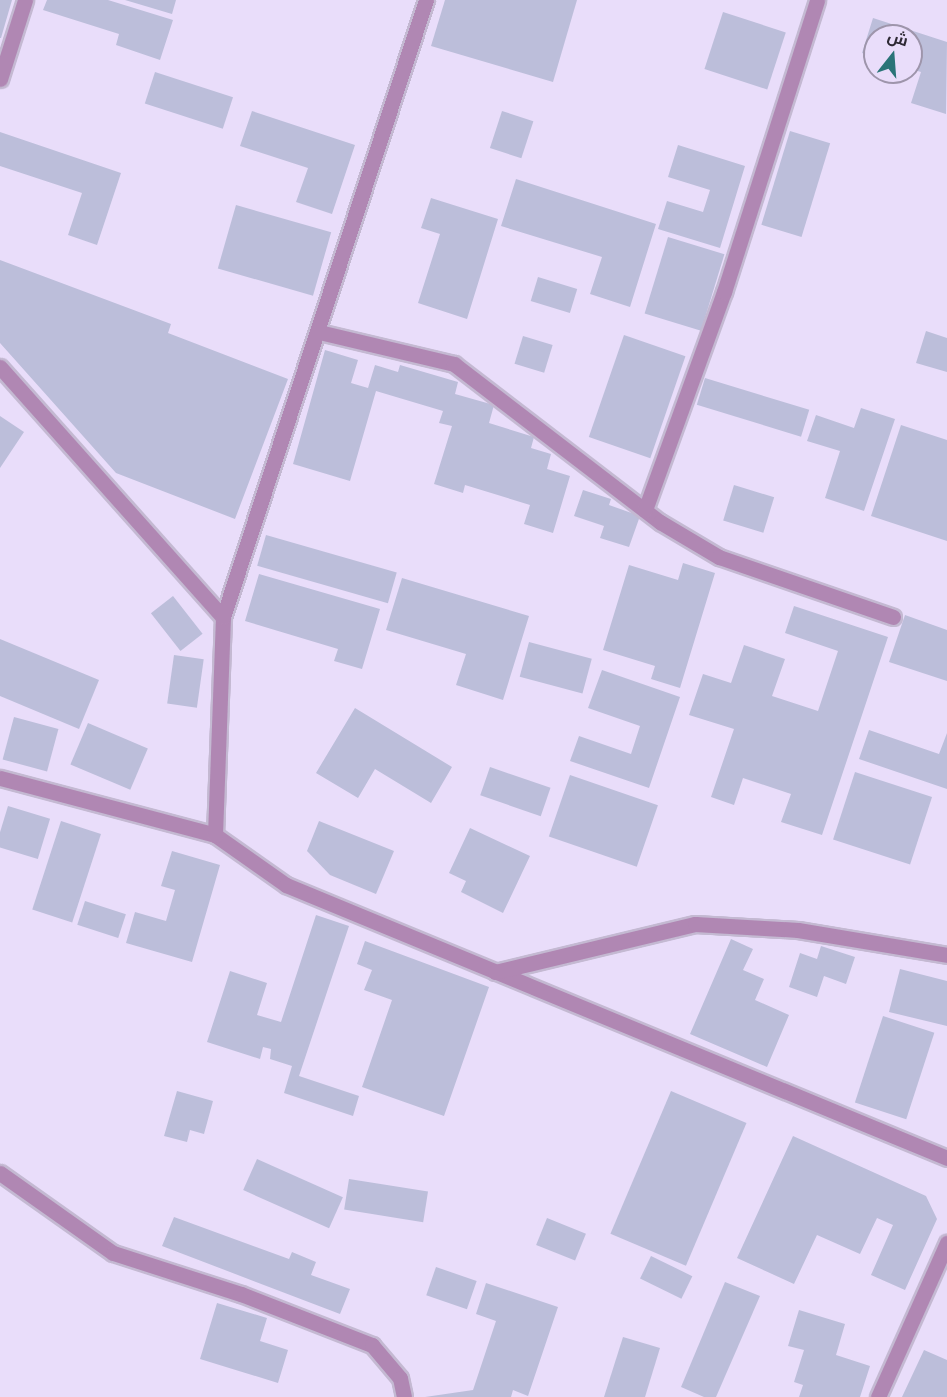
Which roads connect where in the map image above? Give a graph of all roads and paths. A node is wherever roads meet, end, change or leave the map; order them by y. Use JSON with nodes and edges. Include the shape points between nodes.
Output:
{"nodes":[{"id":1,"x":25,"y":0,"type":"edge"},
{"id":2,"x":426,"y":0,"type":"edge"},
{"id":3,"x":817,"y":0,"type":"edge"},
{"id":4,"x":0,"y":79,"type":"edge"},
{"id":5,"x":320,"y":332,"type":"junction"},
{"id":6,"x":0,"y":367,"type":"edge"},
{"id":7,"x":645,"y":510,"type":"junction"},
{"id":8,"x":223,"y":616,"type":"junction"},
{"id":9,"x":892,"y":617,"type":"dead end"},
{"id":10,"x":0,"y":778,"type":"edge"},
{"id":11,"x":214,"y":835,"type":"junction"},
{"id":12,"x":947,"y":955,"type":"edge"},
{"id":13,"x":495,"y":972,"type":"junction"},
{"id":14,"x":947,"y":1158,"type":"edge"},
{"id":15,"x":0,"y":1173,"type":"edge"},
{"id":16,"x":947,"y":1243,"type":"edge"},
{"id":17,"x":404,"y":1397,"type":"edge"},
{"id":18,"x":878,"y":1397,"type":"edge"}],
"edges":[{"from":1,"to":4,"type":"street"},
{"from":2,"to":5,"type":"street"},
{"from":3,"to":7,"type":"street","via":[[724,292]]},
{"from":5,"to":7,"type":"street","via":[[454,364]]},
{"from":5,"to":8,"type":"street"},
{"from":6,"to":8,"type":"street"},
{"from":7,"to":9,"type":"street","via":[[719,557]]},
{"from":8,"to":11,"type":"street"},
{"from":10,"to":11,"type":"street"},
{"from":11,"to":13,"type":"street","via":[[286,885]]},
{"from":12,"to":13,"type":"street","via":[[798,930],[695,924]]},
{"from":13,"to":14,"type":"street"},
{"from":15,"to":17,"type":"street","via":[[113,1253],[241,1294],[372,1345],[400,1378]]},
{"from":16,"to":18,"type":"street"}]}
